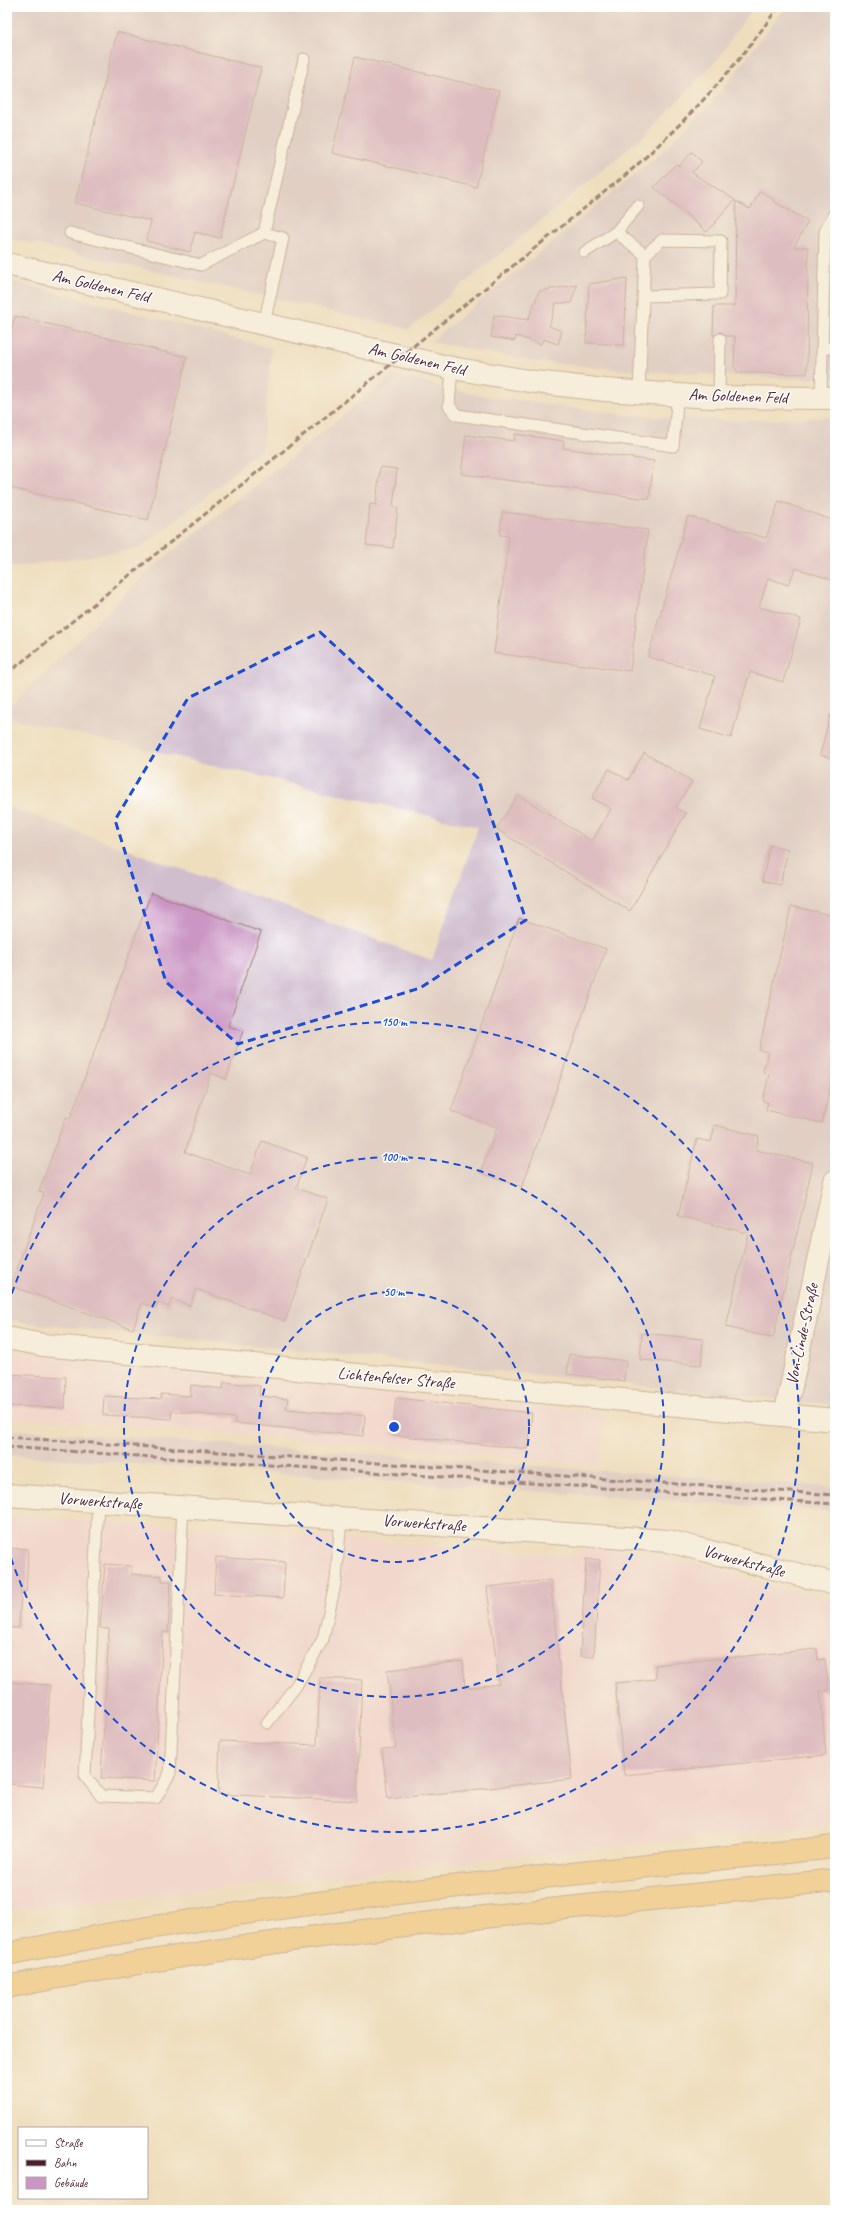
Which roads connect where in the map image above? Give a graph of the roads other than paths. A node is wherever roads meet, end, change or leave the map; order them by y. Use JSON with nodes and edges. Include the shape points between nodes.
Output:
{"nodes":[{"id":1,"x":304,"y":59,"type":"dead end"},
{"id":2,"x":638,"y":206,"type":"dead end"},
{"id":3,"x":835,"y":212,"type":"edge"},
{"id":4,"x":616,"y":232,"type":"junction"},
{"id":5,"x":70,"y":233,"type":"dead end"},
{"id":6,"x":264,"y":233,"type":"junction"},
{"id":7,"x":585,"y":252,"type":"dead end"},
{"id":8,"x":645,"y":254,"type":"junction"},
{"id":9,"x":7,"y":264,"type":"edge"},
{"id":10,"x":643,"y":296,"type":"junction"},
{"id":11,"x":264,"y":324,"type":"junction"},
{"id":12,"x":720,"y":339,"type":"dead end"},
{"id":13,"x":822,"y":348,"type":"junction"},
{"id":14,"x":835,"y":348,"type":"edge"},
{"id":15,"x":452,"y":368,"type":"junction"},
{"id":16,"x":639,"y":392,"type":"junction"},
{"id":17,"x":678,"y":394,"type":"junction"},
{"id":18,"x":719,"y":397,"type":"junction"},
{"id":19,"x":828,"y":398,"type":"edge"},
{"id":20,"x":835,"y":1182,"type":"edge"},
{"id":21,"x":7,"y":1338,"type":"edge"},
{"id":22,"x":785,"y":1415,"type":"junction"},
{"id":23,"x":835,"y":1420,"type":"edge"},
{"id":24,"x":7,"y":1495,"type":"edge"},
{"id":25,"x":98,"y":1501,"type":"junction"},
{"id":26,"x":183,"y":1507,"type":"junction"},
{"id":27,"x":341,"y":1518,"type":"junction"},
{"id":28,"x":835,"y":1584,"type":"edge"},
{"id":29,"x":267,"y":1723,"type":"dead end"},
{"id":30,"x":835,"y":1847,"type":"edge"},
{"id":31,"x":835,"y":1880,"type":"edge"},
{"id":32,"x":7,"y":1954,"type":"edge"},
{"id":33,"x":7,"y":1988,"type":"edge"}],
"edges":[{"from":1,"to":6,"type":"lane"},
{"from":2,"to":4,"type":"lane"},
{"from":3,"to":13,"type":"lane","via":[[825,231]]},
{"from":4,"to":7,"type":"lane"},
{"from":4,"to":8,"type":"lane"},
{"from":5,"to":6,"type":"lane","via":[[201,265]]},
{"from":6,"to":11,"type":"lane","via":[[284,238]]},
{"from":8,"to":10,"type":"lane"},
{"from":8,"to":10,"type":"lane","via":[[662,240],[721,241],[720,294]]},
{"from":9,"to":11,"type":"street","name":"Am Goldenen Feld"},
{"from":10,"to":16,"type":"lane"},
{"from":11,"to":15,"type":"street","name":"Am Goldenen Feld"},
{"from":12,"to":18,"type":"lane"},
{"from":13,"to":14,"type":"lane"},
{"from":13,"to":19,"type":"lane"},
{"from":15,"to":16,"type":"street","name":"Am Goldenen Feld","via":[[535,382]]},
{"from":15,"to":17,"type":"lane","via":[[449,406],[457,415],[673,446]]},
{"from":16,"to":17,"type":"street","name":"Am Goldenen Feld"},
{"from":17,"to":18,"type":"street","name":"Am Goldenen Feld"},
{"from":18,"to":19,"type":"street","name":"Am Goldenen Feld"},
{"from":20,"to":22,"type":"street","name":"Von-Linde-Straße"},
{"from":21,"to":22,"type":"street","name":"Lichtenfelser Straße","via":[[51,1346]]},
{"from":22,"to":23,"type":"street","name":"Lichtenfelser Straße"},
{"from":24,"to":25,"type":"street","name":"Vorwerkstraße"},
{"from":25,"to":26,"type":"street","name":"Vorwerkstraße"},
{"from":25,"to":26,"type":"lane","via":[[85,1776],[100,1796],[156,1798],[170,1773]]},
{"from":26,"to":27,"type":"street","name":"Vorwerkstraße"},
{"from":27,"to":28,"type":"street","name":"Vorwerkstraße","via":[[668,1541]]},
{"from":27,"to":29,"type":"lane","via":[[336,1580],[323,1638],[296,1686]]},
{"from":30,"to":32,"type":"highway","via":[[414,1890],[95,1936]]},
{"from":31,"to":33,"type":"highway","via":[[416,1924],[253,1944],[89,1971]]}]}
